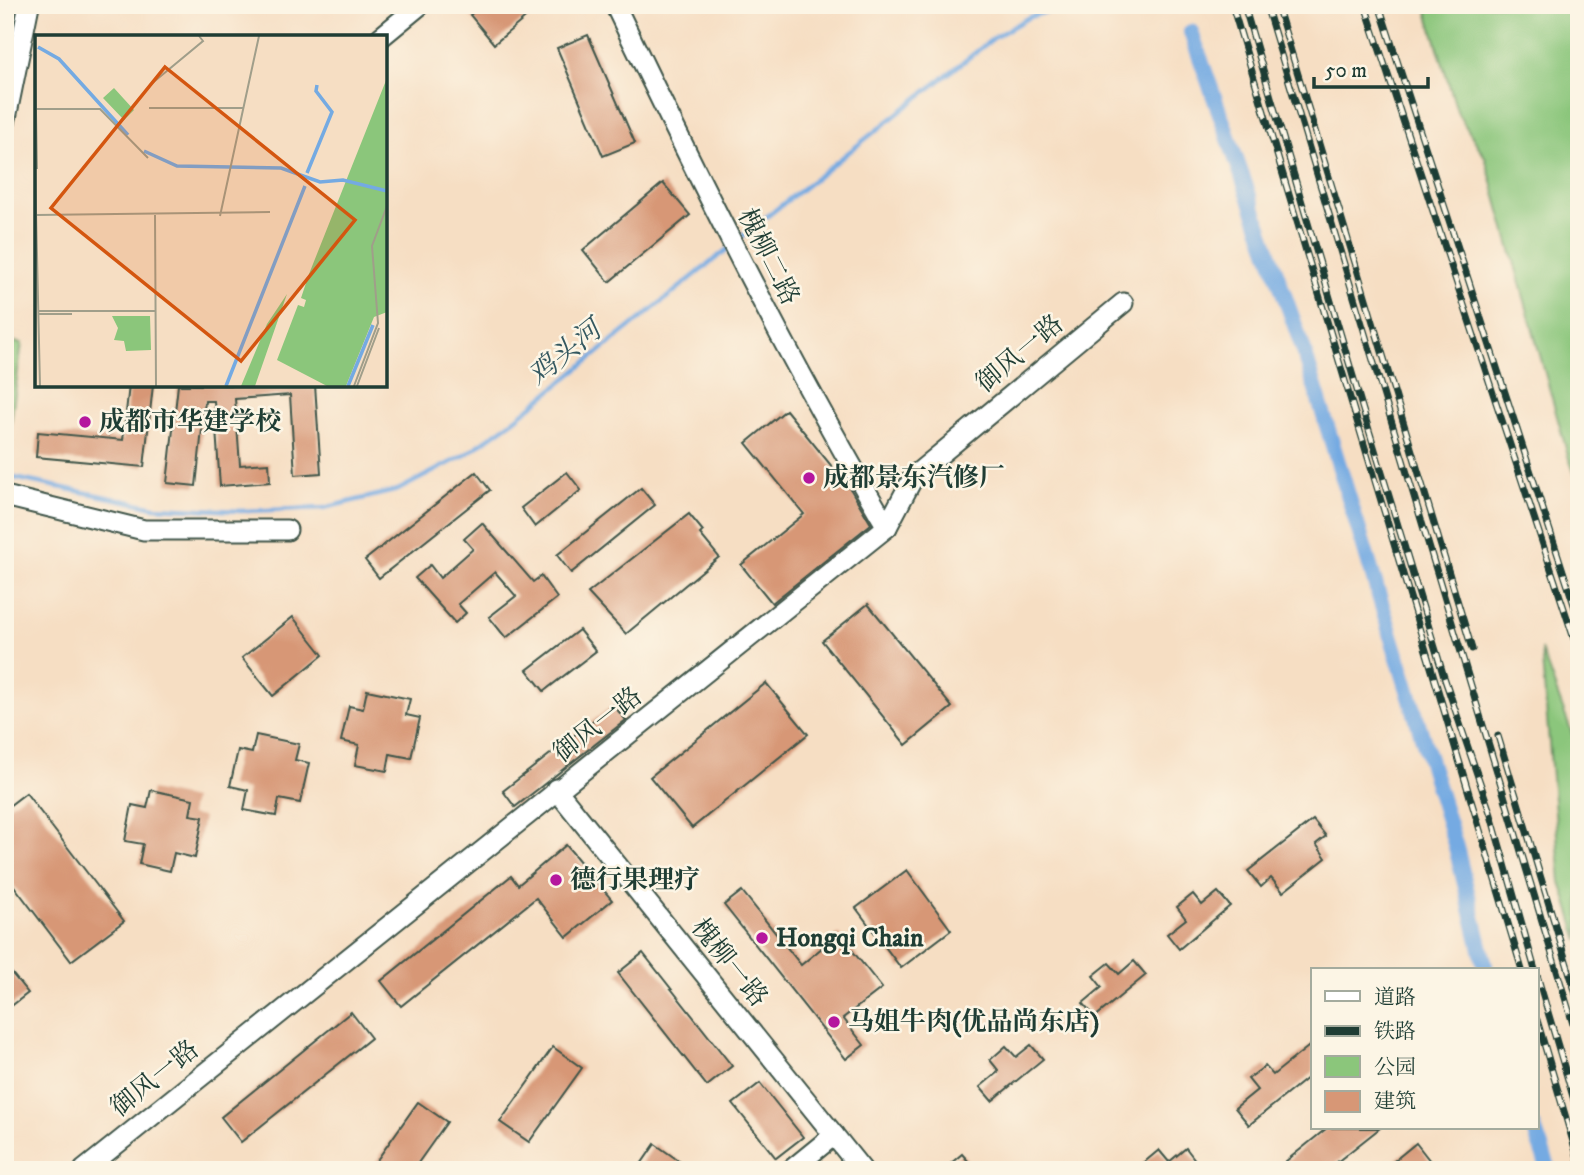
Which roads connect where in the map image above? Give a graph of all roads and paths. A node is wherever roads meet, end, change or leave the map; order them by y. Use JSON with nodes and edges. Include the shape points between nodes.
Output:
{"nodes":[{"id":1,"x":29,"y":5,"type":"edge"},
{"id":2,"x":420,"y":5,"type":"edge"},
{"id":3,"x":615,"y":5,"type":"edge"},
{"id":4,"x":383,"y":35,"type":"edge"},
{"id":5,"x":5,"y":123,"type":"edge"},
{"id":6,"x":1123,"y":303,"type":"dead end"},
{"id":7,"x":5,"y":496,"type":"edge"},
{"id":8,"x":887,"y":527,"type":"junction"},
{"id":9,"x":287,"y":530,"type":"dead end"},
{"id":10,"x":556,"y":789,"type":"junction"},
{"id":11,"x":834,"y":1135,"type":"junction"},
{"id":12,"x":84,"y":1170,"type":"edge"},
{"id":13,"x":791,"y":1170,"type":"edge"},
{"id":14,"x":862,"y":1170,"type":"edge"}],
"edges":[{"from":1,"to":5,"type":"street"},
{"from":2,"to":4,"type":"street"},
{"from":3,"to":8,"type":"street","name":"槐柳二路","via":[[739,262]]},
{"from":6,"to":8,"type":"street","name":"御风一路","via":[[914,476]]},
{"from":7,"to":9,"type":"street","via":[[144,530]]},
{"from":8,"to":10,"type":"street","name":"御风一路","via":[[576,778]]},
{"from":10,"to":11,"type":"street","name":"槐柳一路"},
{"from":10,"to":12,"type":"street","name":"御风一路"},
{"from":11,"to":13,"type":"street"},
{"from":11,"to":14,"type":"street","name":"槐柳一路"}]}
